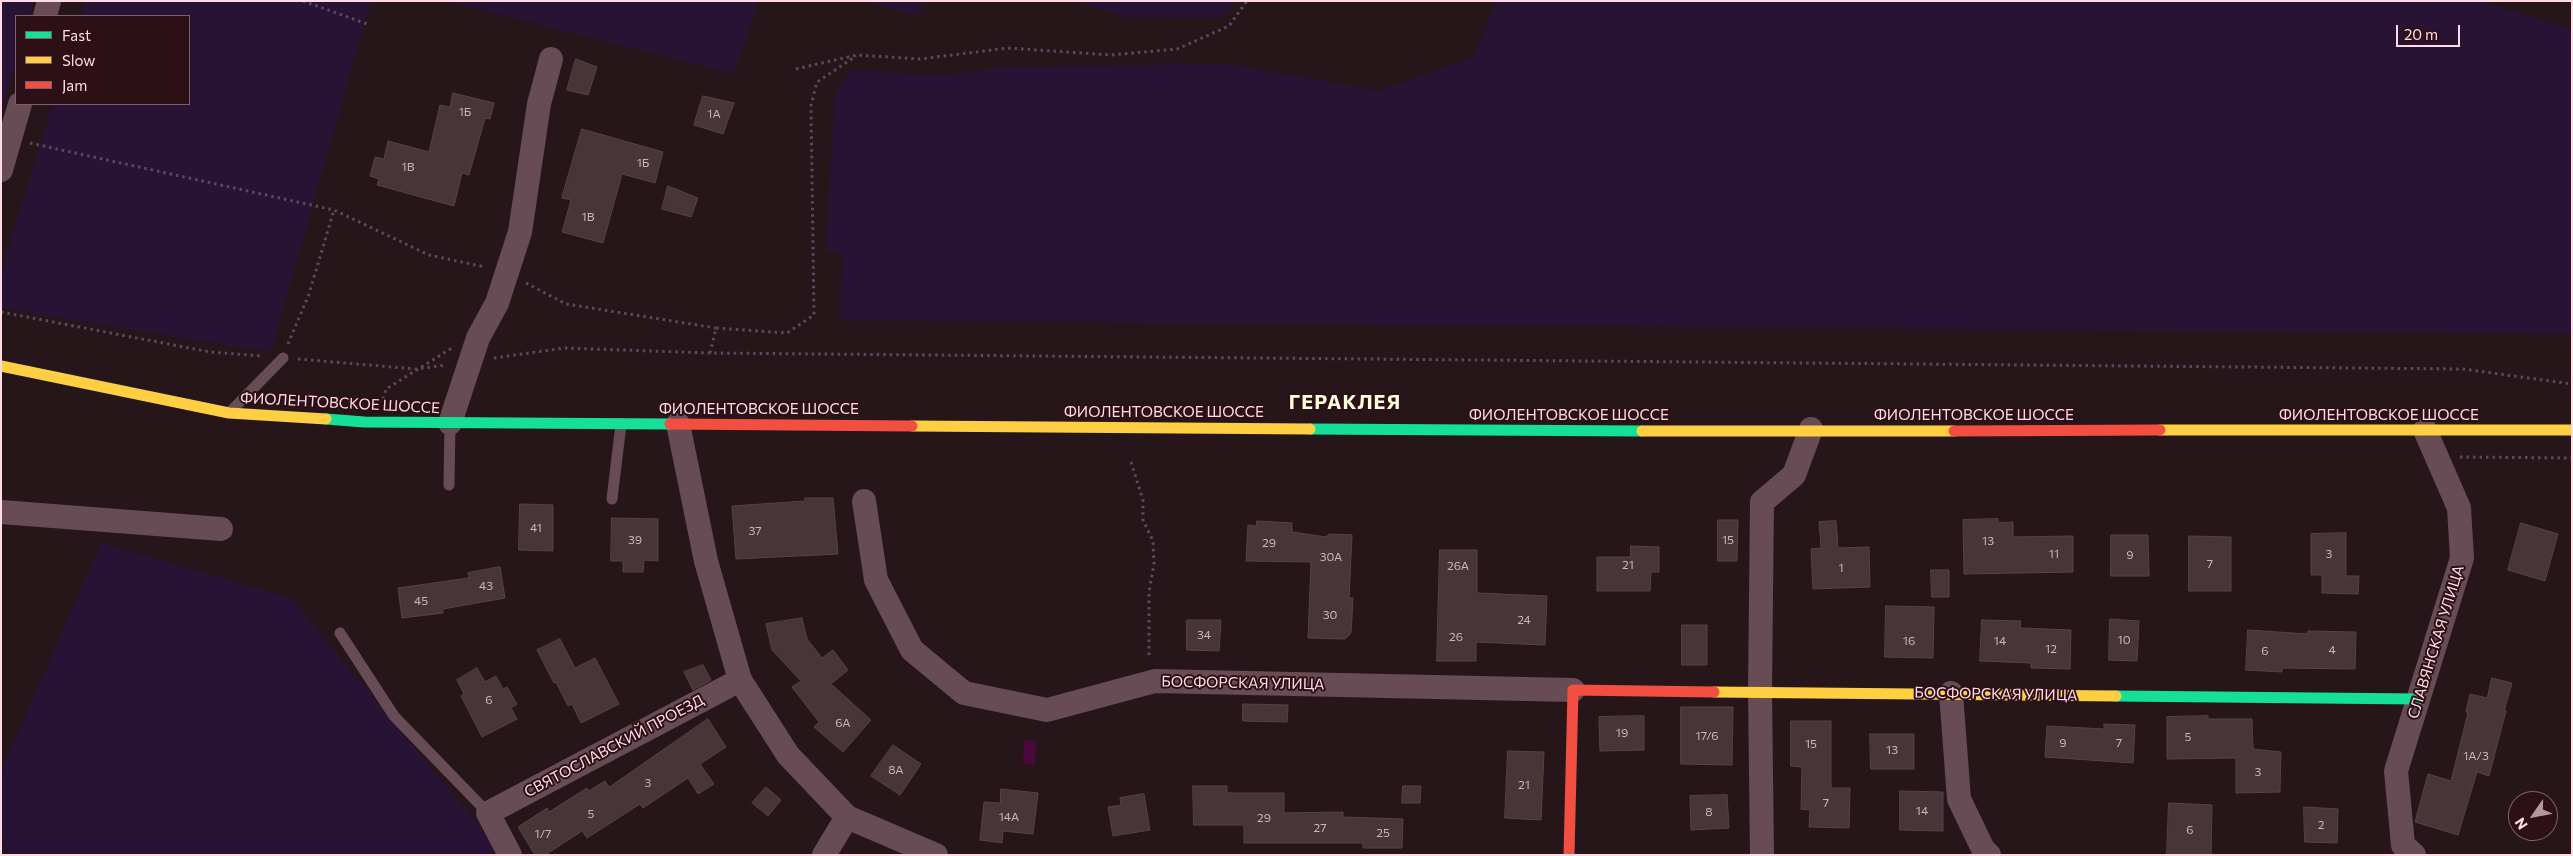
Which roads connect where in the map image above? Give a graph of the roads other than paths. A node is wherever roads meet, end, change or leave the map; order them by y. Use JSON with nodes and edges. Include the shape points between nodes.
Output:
{"nodes":[{"id":1,"x":50,"y":1,"type":"edge"},
{"id":2,"x":45,"y":15,"type":"edge"},
{"id":3,"x":551,"y":59,"type":"dead end"},
{"id":4,"x":20,"y":105,"type":"edge"},
{"id":5,"x":1,"y":170,"type":"edge"},
{"id":6,"x":283,"y":358,"type":"road end"},
{"id":7,"x":1,"y":366,"type":"edge"},
{"id":8,"x":228,"y":413,"type":"junction"},
{"id":9,"x":450,"y":423,"type":"junction"},
{"id":10,"x":620,"y":424,"type":"junction"},
{"id":11,"x":678,"y":424,"type":"junction"},
{"id":12,"x":1811,"y":430,"type":"junction"},
{"id":13,"x":2425,"y":430,"type":"junction"},
{"id":14,"x":2572,"y":430,"type":"edge"},
{"id":15,"x":449,"y":485,"type":"dead end"},
{"id":16,"x":612,"y":499,"type":"dead end"},
{"id":17,"x":864,"y":501,"type":"dead end"},
{"id":18,"x":1,"y":512,"type":"edge"},
{"id":19,"x":221,"y":529,"type":"dead end"},
{"id":20,"x":340,"y":633,"type":"dead end"},
{"id":21,"x":740,"y":680,"type":"junction"},
{"id":22,"x":1573,"y":690,"type":"junction"},
{"id":23,"x":1760,"y":691,"type":"junction"},
{"id":24,"x":1951,"y":693,"type":"junction"},
{"id":25,"x":2418,"y":699,"type":"junction"},
{"id":26,"x":488,"y":813,"type":"junction"},
{"id":27,"x":847,"y":817,"type":"junction"},
{"id":28,"x":510,"y":855,"type":"edge"},
{"id":29,"x":824,"y":855,"type":"edge"},
{"id":30,"x":936,"y":855,"type":"edge"},
{"id":31,"x":1569,"y":855,"type":"edge"},
{"id":32,"x":1762,"y":855,"type":"edge"},
{"id":33,"x":1989,"y":855,"type":"edge"},
{"id":34,"x":2414,"y":855,"type":"edge"}],
"edges":[{"from":1,"to":2,"type":"street"},
{"from":3,"to":9,"type":"street","via":[[539,104],[520,232],[497,303],[478,338]]},
{"from":4,"to":5,"type":"street"},
{"from":6,"to":8,"type":"lane"},
{"from":7,"to":8,"type":"main road","name":"ФИОЛЕНТОВСКОЕ ШОССЕ"},
{"from":8,"to":9,"type":"main road","name":"ФИОЛЕНТОВСКОЕ ШОССЕ"},
{"from":9,"to":10,"type":"main road","name":"ФИОЛЕНТОВСКОЕ ШОССЕ"},
{"from":9,"to":15,"type":"lane"},
{"from":10,"to":11,"type":"main road","name":"ФИОЛЕНТОВСКОЕ ШОССЕ"},
{"from":10,"to":16,"type":"lane"},
{"from":11,"to":12,"type":"main road","name":"ФИОЛЕНТОВСКОЕ ШОССЕ"},
{"from":11,"to":21,"type":"street","via":[[706,561]]},
{"from":12,"to":13,"type":"main road","name":"ФИОЛЕНТОВСКОЕ ШОССЕ"},
{"from":12,"to":23,"type":"street","via":[[1794,475],[1762,502]]},
{"from":13,"to":14,"type":"main road","name":"ФИОЛЕНТОВСКОЕ ШОССЕ"},
{"from":13,"to":25,"type":"street","name":"СЛАВЯНСКАЯ УЛИЦА","via":[[2459,508],[2462,558]]},
{"from":17,"to":22,"type":"street","name":"БОСФОРСКАЯ УЛИЦА","via":[[876,580],[912,650],[964,692],[1046,710],[1150,683]]},
{"from":18,"to":19,"type":"street"},
{"from":20,"to":26,"type":"lane","via":[[394,716]]},
{"from":21,"to":26,"type":"street","name":"СВЯТОСЛАВСКИЙ ПРОЕЗД"},
{"from":21,"to":27,"type":"street","via":[[788,756]]},
{"from":22,"to":23,"type":"main road","name":"БОСФОРСКАЯ УЛИЦА"},
{"from":22,"to":31,"type":"main road"},
{"from":23,"to":24,"type":"main road","name":"БОСФОРСКАЯ УЛИЦА"},
{"from":23,"to":32,"type":"street"},
{"from":24,"to":25,"type":"main road","name":"БОСФОРСКАЯ УЛИЦА"},
{"from":24,"to":33,"type":"street","via":[[1959,799]]},
{"from":25,"to":34,"type":"street","name":"СЛАВЯНСКАЯ УЛИЦА","via":[[2396,771],[2404,845]]},
{"from":26,"to":28,"type":"street"},
{"from":27,"to":29,"type":"street"},
{"from":27,"to":30,"type":"street"}]}
